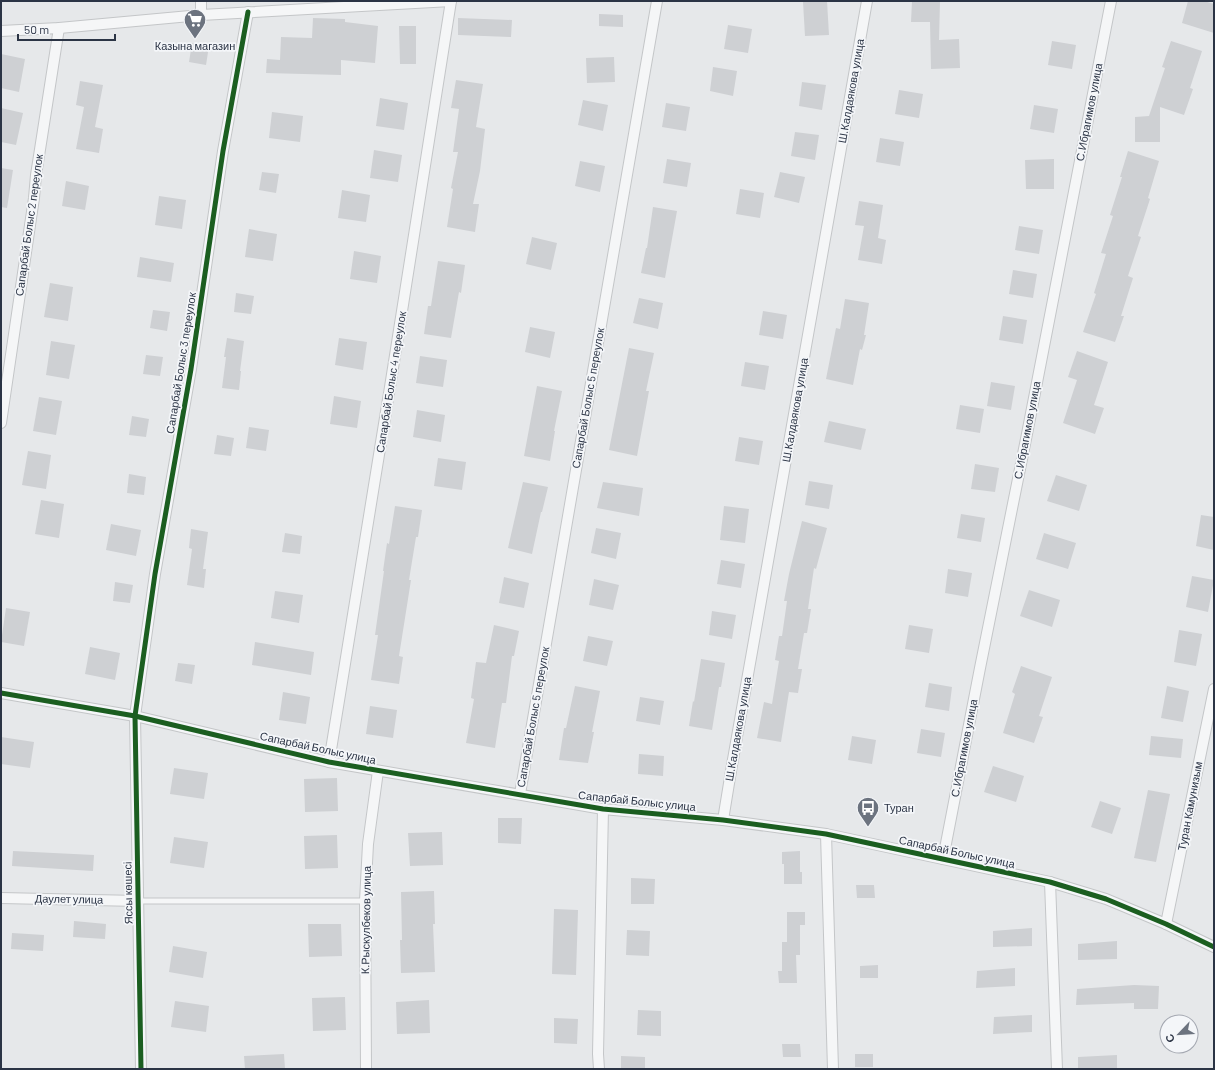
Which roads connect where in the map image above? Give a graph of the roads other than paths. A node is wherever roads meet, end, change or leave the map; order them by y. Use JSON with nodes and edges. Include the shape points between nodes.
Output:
{"nodes":[{"id":1,"x":201,"y":1,"type":"edge"},
{"id":2,"x":451,"y":1,"type":"edge"},
{"id":3,"x":657,"y":1,"type":"edge"},
{"id":4,"x":867,"y":1,"type":"edge"},
{"id":5,"x":1111,"y":1,"type":"edge"},
{"id":6,"x":385,"y":3,"type":"edge"},
{"id":7,"x":248,"y":12,"type":"junction"},
{"id":8,"x":200,"y":15,"type":"junction"},
{"id":9,"x":59,"y":28,"type":"junction"},
{"id":10,"x":1,"y":31,"type":"edge"},
{"id":11,"x":1,"y":423,"type":"edge"},
{"id":12,"x":1214,"y":689,"type":"edge"},
{"id":13,"x":1,"y":693,"type":"edge"},
{"id":14,"x":135,"y":716,"type":"junction"},
{"id":15,"x":329,"y":762,"type":"junction"},
{"id":16,"x":378,"y":771,"type":"junction"},
{"id":17,"x":520,"y":794,"type":"junction"},
{"id":18,"x":603,"y":810,"type":"junction"},
{"id":19,"x":723,"y":820,"type":"junction"},
{"id":20,"x":826,"y":834,"type":"junction"},
{"id":21,"x":943,"y":859,"type":"junction"},
{"id":22,"x":1050,"y":882,"type":"junction"},
{"id":23,"x":1,"y":898,"type":"edge"},
{"id":24,"x":138,"y":900,"type":"junction"},
{"id":25,"x":365,"y":901,"type":"junction"},
{"id":26,"x":1166,"y":924,"type":"junction"},
{"id":27,"x":1214,"y":948,"type":"edge"},
{"id":28,"x":141,"y":1069,"type":"edge"},
{"id":29,"x":366,"y":1069,"type":"edge"},
{"id":30,"x":599,"y":1069,"type":"edge"},
{"id":31,"x":833,"y":1069,"type":"edge"},
{"id":32,"x":1057,"y":1069,"type":"edge"}],
"edges":[{"from":1,"to":8,"type":"street"},
{"from":2,"to":6,"type":"street"},
{"from":2,"to":15,"type":"street","name":"Сапарбай Болыс 4 переулок"},
{"from":3,"to":17,"type":"street","name":"Сапарбай Болыс 5 переулок"},
{"from":4,"to":19,"type":"street","name":"Ш.Калдаякова улица"},
{"from":5,"to":21,"type":"street","name":"С.Ибрагимов улица"},
{"from":6,"to":7,"type":"street"},
{"from":7,"to":8,"type":"street"},
{"from":7,"to":14,"type":"street","name":"Сапарбай Болыс 3 переулок","via":[[223,151],[191,369],[155,574]]},
{"from":8,"to":9,"type":"street"},
{"from":9,"to":10,"type":"street"},
{"from":9,"to":11,"type":"street","name":"Сапарбай Болыс 2 переулок"},
{"from":12,"to":26,"type":"street","name":"Туран Камунизым"},
{"from":13,"to":14,"type":"street","name":"Сапарбай Болыс улица"},
{"from":14,"to":15,"type":"street","name":"Сапарбай Болыс улица"},
{"from":14,"to":24,"type":"street","name":"Яссы көшесі"},
{"from":15,"to":16,"type":"street","name":"Сапарбай Болыс улица"},
{"from":16,"to":17,"type":"street","name":"Сапарбай Болыс улица"},
{"from":16,"to":25,"type":"street","name":"К.Рыскулбеков улица","via":[[368,844]]},
{"from":17,"to":18,"type":"street","name":"Сапарбай Болыс улица"},
{"from":18,"to":19,"type":"street","name":"Сапарбай Болыс улица"},
{"from":18,"to":30,"type":"street"},
{"from":19,"to":20,"type":"street","name":"Сапарбай Болыс улица"},
{"from":20,"to":21,"type":"street","name":"Сапарбай Болыс улица"},
{"from":20,"to":31,"type":"street"},
{"from":21,"to":22,"type":"street","name":"Сапарбай Болыс улица"},
{"from":22,"to":26,"type":"street","name":"Сапарбай Болыс улица","via":[[1106,899]]},
{"from":22,"to":32,"type":"street"},
{"from":23,"to":24,"type":"street","name":"Даулет улица"},
{"from":24,"to":25,"type":"lane"},
{"from":24,"to":28,"type":"street","name":"Яссы көшесі"},
{"from":25,"to":29,"type":"street","name":"К.Рыскулбеков улица"},
{"from":26,"to":27,"type":"street","name":"Сапарбай Болыс улица"}]}
